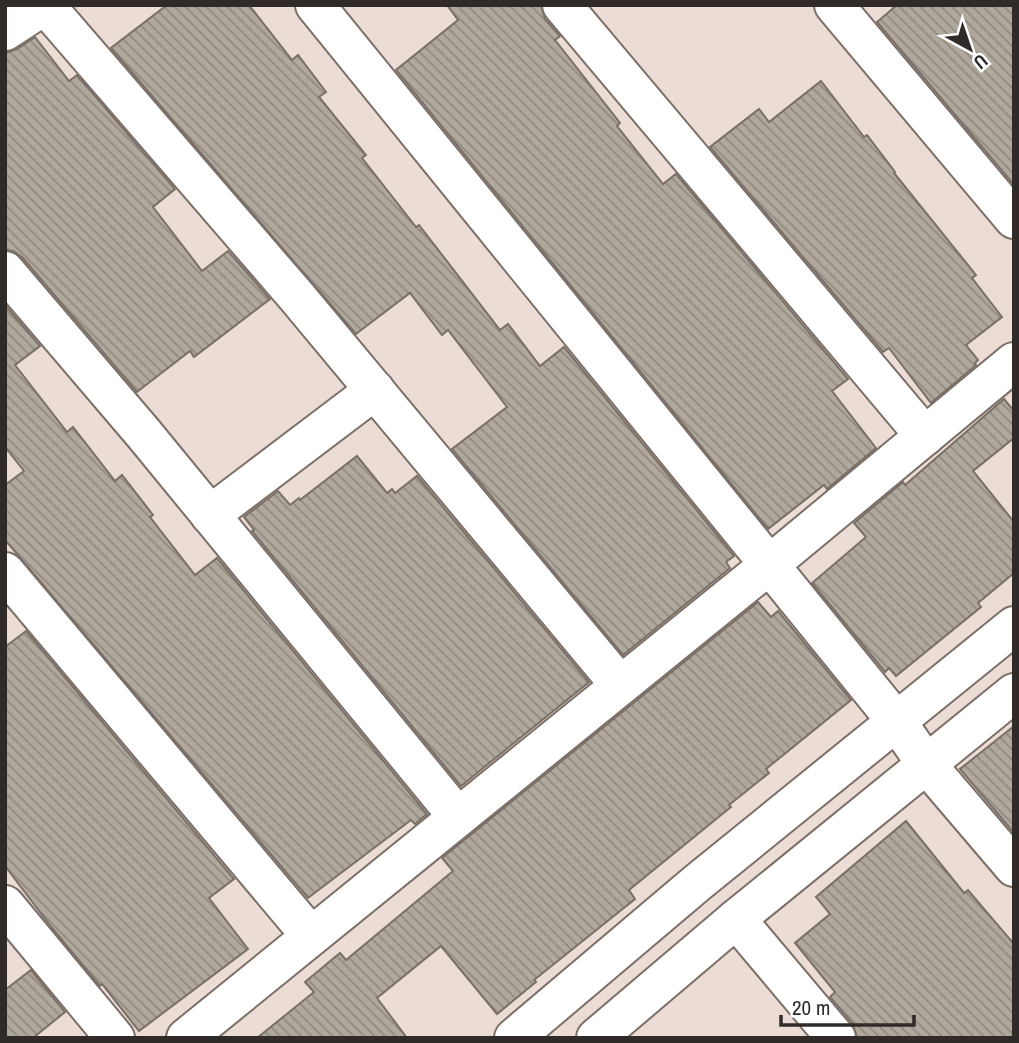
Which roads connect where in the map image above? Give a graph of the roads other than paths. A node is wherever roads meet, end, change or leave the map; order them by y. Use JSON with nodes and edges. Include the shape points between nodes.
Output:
{"nodes":[{"id":1,"x":45,"y":5,"type":"edge"},
{"id":2,"x":315,"y":5,"type":"edge"},
{"id":3,"x":562,"y":5,"type":"edge"},
{"id":4,"x":834,"y":5,"type":"edge"},
{"id":5,"x":5,"y":31,"type":"edge"},
{"id":6,"x":1014,"y":219,"type":"edge"},
{"id":7,"x":5,"y":271,"type":"edge"},
{"id":8,"x":1014,"y":362,"type":"edge"},
{"id":9,"x":375,"y":390,"type":"junction"},
{"id":10,"x":925,"y":436,"type":"junction"},
{"id":11,"x":210,"y":514,"type":"junction"},
{"id":12,"x":769,"y":565,"type":"junction"},
{"id":13,"x":5,"y":572,"type":"edge"},
{"id":14,"x":1014,"y":625,"type":"edge"},
{"id":15,"x":621,"y":685,"type":"junction"},
{"id":16,"x":1014,"y":693,"type":"edge"},
{"id":17,"x":897,"y":722,"type":"junction"},
{"id":18,"x":927,"y":765,"type":"junction"},
{"id":19,"x":458,"y":817,"type":"junction"},
{"id":20,"x":1014,"y":867,"type":"edge"},
{"id":21,"x":5,"y":905,"type":"edge"},
{"id":22,"x":736,"y":919,"type":"junction"},
{"id":23,"x":312,"y":936,"type":"junction"},
{"id":24,"x":116,"y":1038,"type":"edge"},
{"id":25,"x":186,"y":1038,"type":"edge"},
{"id":26,"x":514,"y":1038,"type":"edge"},
{"id":27,"x":596,"y":1038,"type":"edge"},
{"id":28,"x":836,"y":1038,"type":"edge"}],
"edges":[{"from":1,"to":5,"type":"street"},
{"from":1,"to":9,"type":"street"},
{"from":2,"to":12,"type":"street"},
{"from":3,"to":10,"type":"street"},
{"from":4,"to":6,"type":"street"},
{"from":7,"to":11,"type":"street"},
{"from":8,"to":10,"type":"street"},
{"from":9,"to":11,"type":"street"},
{"from":9,"to":15,"type":"street"},
{"from":10,"to":12,"type":"street"},
{"from":11,"to":19,"type":"street"},
{"from":12,"to":15,"type":"street"},
{"from":12,"to":17,"type":"street"},
{"from":13,"to":23,"type":"street"},
{"from":14,"to":17,"type":"street"},
{"from":15,"to":19,"type":"street"},
{"from":16,"to":18,"type":"street"},
{"from":17,"to":18,"type":"street"},
{"from":17,"to":26,"type":"street"},
{"from":18,"to":20,"type":"street"},
{"from":18,"to":22,"type":"street"},
{"from":19,"to":23,"type":"street"},
{"from":21,"to":24,"type":"street"},
{"from":22,"to":27,"type":"street"},
{"from":22,"to":28,"type":"street"},
{"from":23,"to":25,"type":"street"}]}
